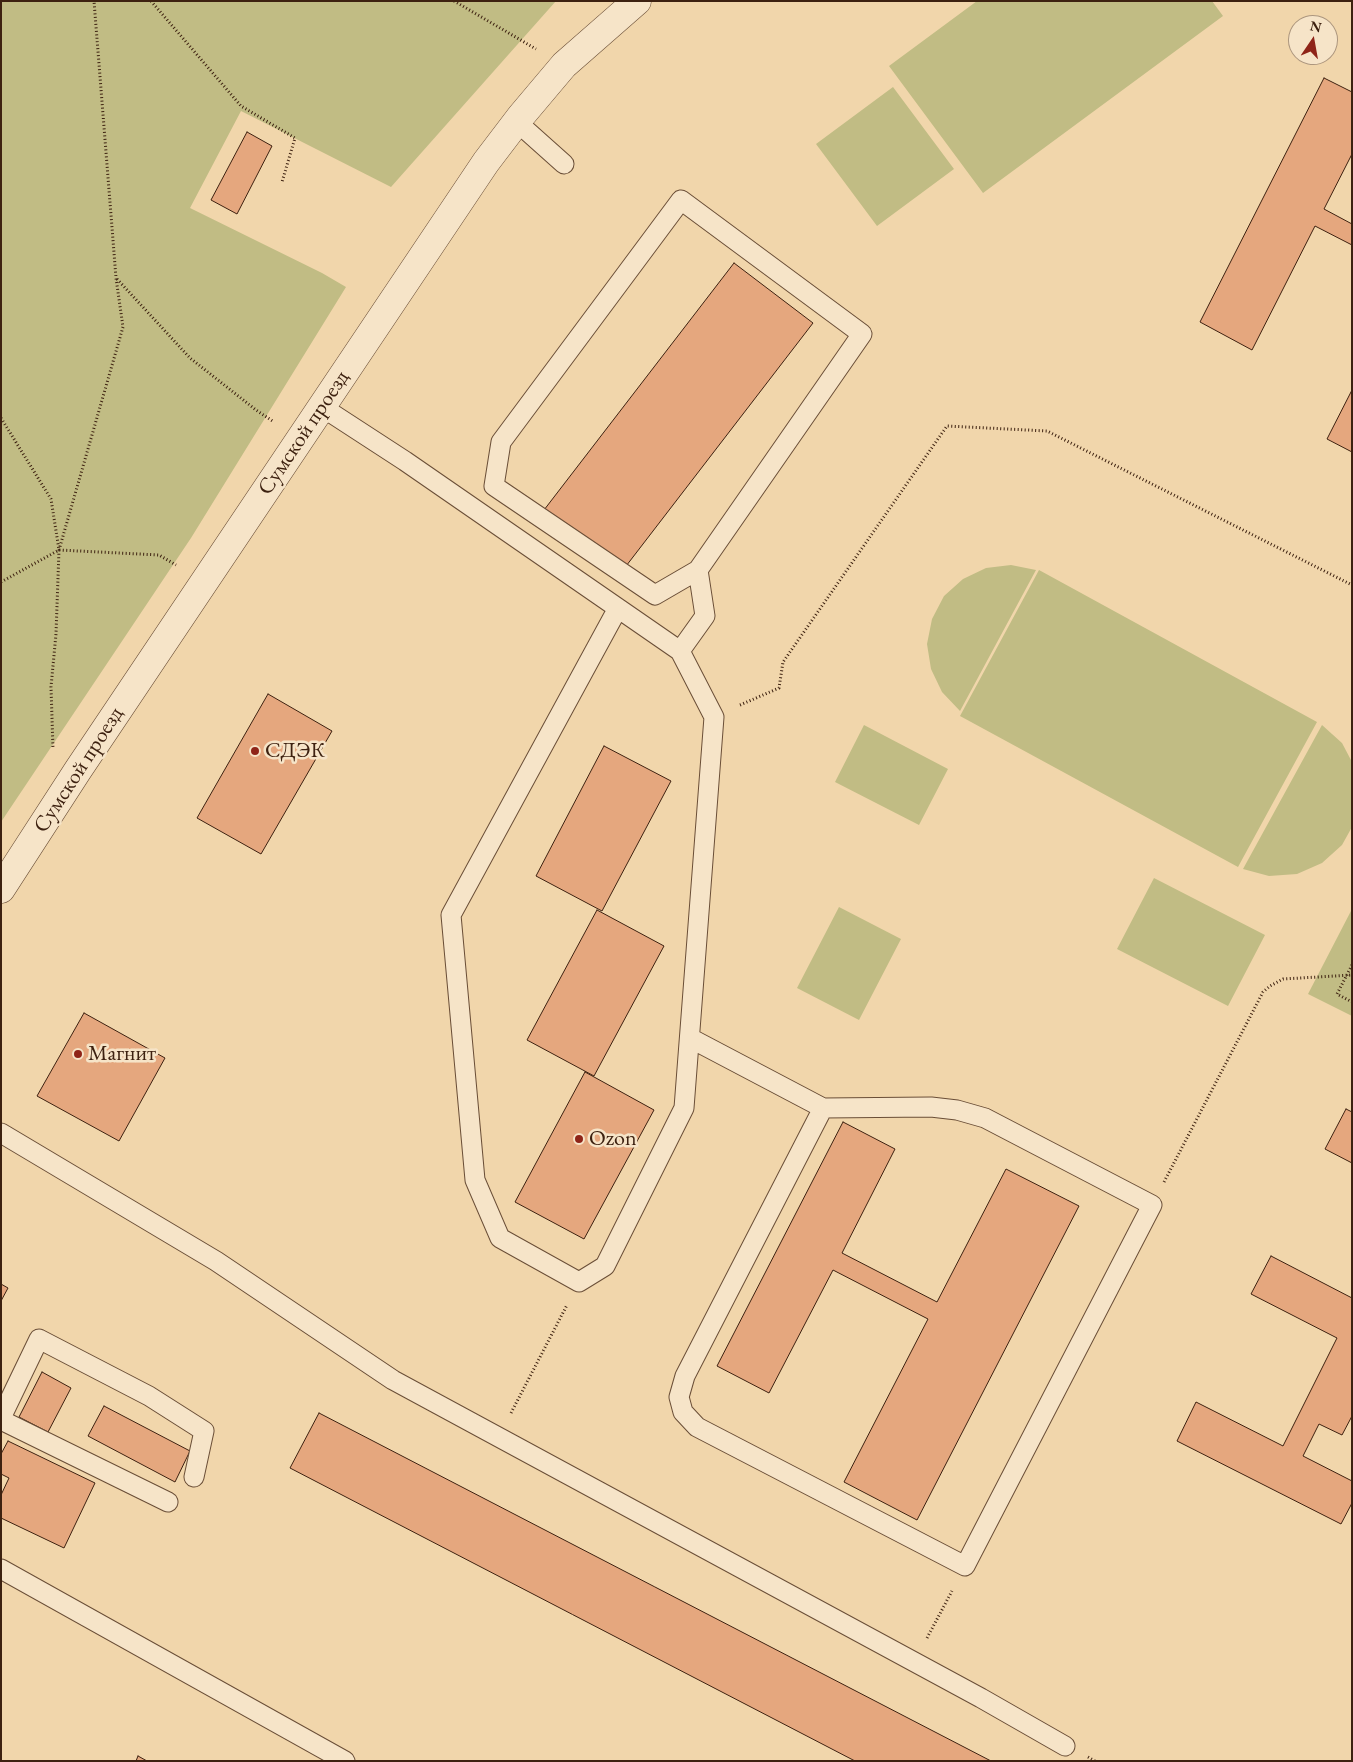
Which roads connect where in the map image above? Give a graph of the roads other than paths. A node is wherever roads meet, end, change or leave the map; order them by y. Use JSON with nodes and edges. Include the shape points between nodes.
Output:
{"nodes":[{"id":1,"x":637,"y":1,"type":"edge"},
{"id":2,"x":517,"y":122,"type":"junction"},
{"id":3,"x":564,"y":164,"type":"dead end"},
{"id":4,"x":322,"y":407,"type":"junction"},
{"id":5,"x":698,"y":570,"type":"junction"},
{"id":6,"x":618,"y":608,"type":"junction"},
{"id":7,"x":680,"y":651,"type":"junction"},
{"id":8,"x":1,"y":890,"type":"edge"},
{"id":9,"x":690,"y":1038,"type":"junction"},
{"id":10,"x":823,"y":1108,"type":"junction"},
{"id":11,"x":1,"y":1133,"type":"edge"},
{"id":12,"x":1,"y":1419,"type":"edge"},
{"id":13,"x":194,"y":1477,"type":"dead end"},
{"id":14,"x":168,"y":1502,"type":"dead end"},
{"id":15,"x":1,"y":1569,"type":"edge"},
{"id":16,"x":1065,"y":1746,"type":"dead end"},
{"id":17,"x":345,"y":1761,"type":"edge"}],
"edges":[{"from":1,"to":2,"type":"street","name":"Сумской проезд","via":[[564,65]]},
{"from":2,"to":3,"type":"lane"},
{"from":2,"to":4,"type":"street","name":"Сумской проезд","via":[[486,162]]},
{"from":4,"to":6,"type":"lane","via":[[405,460]]},
{"from":4,"to":8,"type":"street","name":"Сумской проезд"},
{"from":5,"to":5,"type":"lane","via":[[862,334],[682,200],[501,442],[494,486],[655,595]]},
{"from":5,"to":7,"type":"lane","via":[[705,616]]},
{"from":6,"to":7,"type":"lane"},
{"from":6,"to":9,"type":"lane","via":[[451,915],[475,1180],[500,1238],[579,1282],[605,1266],[684,1108]]},
{"from":7,"to":9,"type":"lane","via":[[714,717]]},
{"from":9,"to":10,"type":"lane"},
{"from":10,"to":10,"type":"lane","via":[[931,1108],[957,1110],[985,1118],[1152,1205],[964,1566],[697,1427],[683,1412],[679,1397],[684,1376]]},
{"from":11,"to":16,"type":"lane","via":[[216,1261],[394,1380]]},
{"from":12,"to":13,"type":"lane","via":[[39,1339],[149,1396],[204,1431]]},
{"from":12,"to":14,"type":"lane"},
{"from":15,"to":17,"type":"lane"}]}
